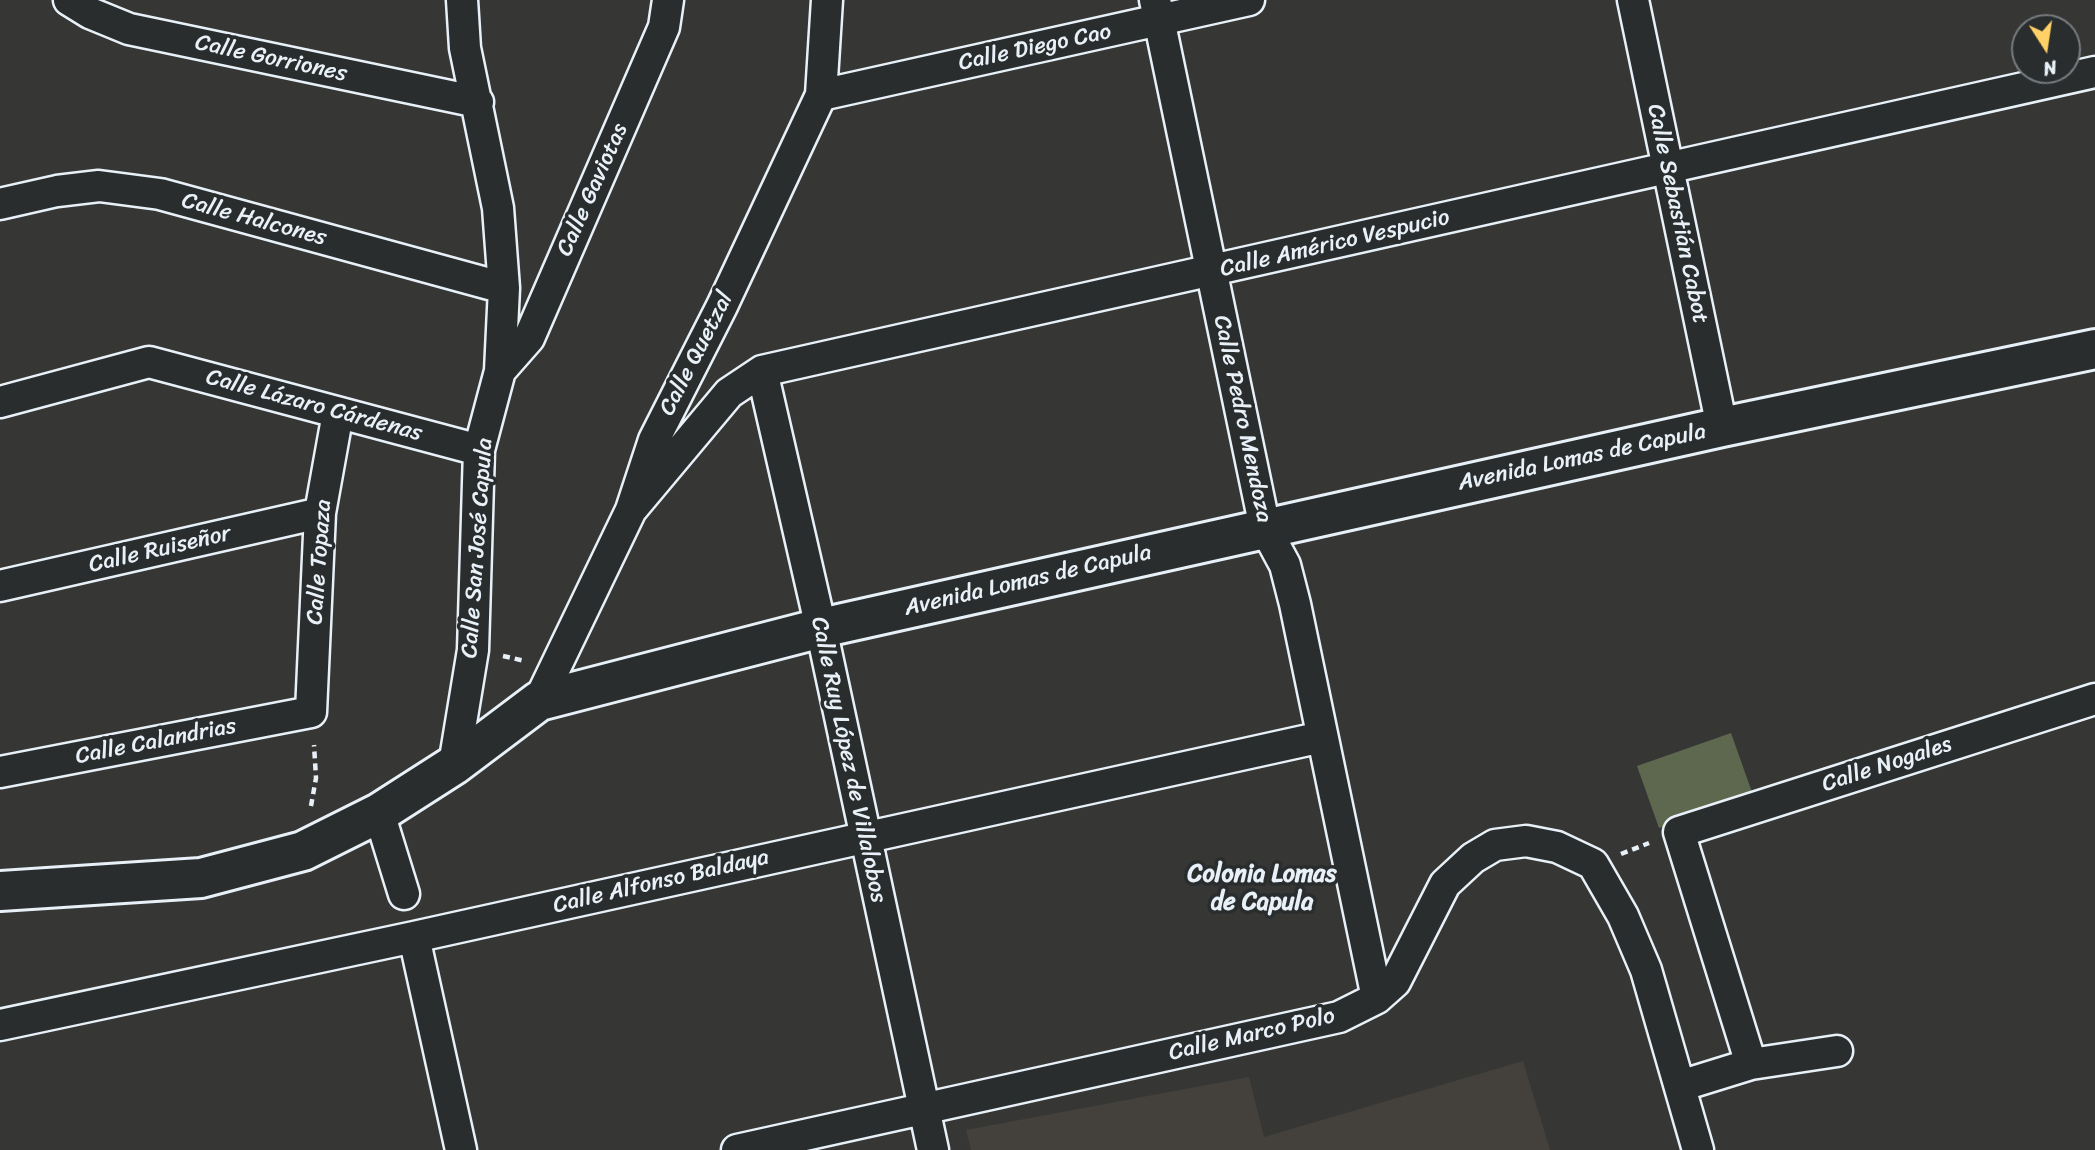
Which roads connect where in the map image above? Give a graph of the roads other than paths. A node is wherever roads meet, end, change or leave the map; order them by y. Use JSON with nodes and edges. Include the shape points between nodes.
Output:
{"nodes":[{"id":1,"x":69,"y":0,"type":"edge"},
{"id":2,"x":462,"y":0,"type":"edge"},
{"id":3,"x":668,"y":0,"type":"edge"},
{"id":4,"x":827,"y":0,"type":"edge"},
{"id":5,"x":1249,"y":0,"type":"edge"},
{"id":6,"x":1633,"y":0,"type":"edge"},
{"id":7,"x":1157,"y":10,"type":"edge"},
{"id":8,"x":2095,"y":72,"type":"edge"},
{"id":9,"x":821,"y":95,"type":"junction"},
{"id":10,"x":478,"y":102,"type":"junction"},
{"id":11,"x":1666,"y":167,"type":"junction"},
{"id":12,"x":0,"y":204,"type":"edge"},
{"id":13,"x":1211,"y":272,"type":"junction"},
{"id":14,"x":504,"y":288,"type":"junction"},
{"id":15,"x":2095,"y":349,"type":"edge"},
{"id":16,"x":500,"y":371,"type":"junction"},
{"id":17,"x":762,"y":371,"type":"junction"},
{"id":18,"x":0,"y":402,"type":"edge"},
{"id":19,"x":338,"y":414,"type":"junction"},
{"id":20,"x":1722,"y":427,"type":"junction"},
{"id":21,"x":479,"y":450,"type":"junction"},
{"id":22,"x":631,"y":510,"type":"junction"},
{"id":23,"x":320,"y":513,"type":"junction"},
{"id":24,"x":1265,"y":528,"type":"junction"},
{"id":25,"x":0,"y":586,"type":"edge"},
{"id":26,"x":821,"y":628,"type":"junction"},
{"id":27,"x":2095,"y":699,"type":"edge"},
{"id":28,"x":539,"y":701,"type":"junction"},
{"id":29,"x":311,"y":712,"type":"joint"},
{"id":30,"x":1322,"y":737,"type":"junction"},
{"id":31,"x":454,"y":765,"type":"junction"},
{"id":32,"x":0,"y":772,"type":"edge"},
{"id":33,"x":379,"y":813,"type":"junction"},
{"id":34,"x":863,"y":836,"type":"junction"},
{"id":35,"x":0,"y":891,"type":"edge"},
{"id":36,"x":404,"y":894,"type":"dead end"},
{"id":37,"x":414,"y":937,"type":"junction"},
{"id":38,"x":1377,"y":998,"type":"junction"},
{"id":39,"x":0,"y":1025,"type":"edge"},
{"id":40,"x":1837,"y":1051,"type":"dead end"},
{"id":41,"x":1751,"y":1064,"type":"junction"},
{"id":42,"x":1680,"y":1086,"type":"junction"},
{"id":43,"x":923,"y":1110,"type":"junction"},
{"id":44,"x":461,"y":1150,"type":"edge"},
{"id":45,"x":737,"y":1150,"type":"edge"},
{"id":46,"x":933,"y":1150,"type":"edge"},
{"id":47,"x":1698,"y":1150,"type":"edge"}],
"edges":[{"from":1,"to":10,"type":"street","name":"Calle Gorriones","via":[[129,29]]},
{"from":2,"to":10,"type":"street","name":"Calle San José Capula","via":[[465,48]]},
{"from":3,"to":16,"type":"street","name":"Calle Gaviotas","via":[[664,27],[529,338]]},
{"from":4,"to":9,"type":"street","name":"Calle Quetzal"},
{"from":5,"to":7,"type":"street","name":"Calle Diego Cao"},
{"from":6,"to":11,"type":"street","name":"Calle Sebastián Cabot"},
{"from":7,"to":9,"type":"street","name":"Calle Diego Cao"},
{"from":7,"to":13,"type":"street","name":"Calle Pedro Mendoza"},
{"from":8,"to":11,"type":"street","name":"Calle Américo Vespucio"},
{"from":9,"to":22,"type":"street","name":"Calle Quetzal","via":[[654,440]]},
{"from":10,"to":14,"type":"street","name":"Calle San José Capula","via":[[498,208]]},
{"from":11,"to":13,"type":"street","name":"Calle Américo Vespucio"},
{"from":11,"to":20,"type":"street","name":"Calle Sebastián Cabot"},
{"from":12,"to":14,"type":"street","name":"Calle Halcones","via":[[99,186],[160,194]]},
{"from":13,"to":17,"type":"street","name":"Calle Américo Vespucio"},
{"from":13,"to":24,"type":"street","name":"Calle Pedro Mendoza"},
{"from":14,"to":16,"type":"street","name":"Calle San José Capula"},
{"from":15,"to":20,"type":"street","name":"Avenida Lomas de Capula"},
{"from":16,"to":21,"type":"street","name":"Calle San José Capula"},
{"from":17,"to":22,"type":"street","name":"Calle Américo Vespucio","via":[[729,393]]},
{"from":17,"to":26,"type":"street","name":"Calle Ruy López de Villalobos"},
{"from":18,"to":19,"type":"street","name":"Calle Lázaro Cárdenas","via":[[149,362]]},
{"from":19,"to":21,"type":"street","name":"Calle Lázaro Cárdenas"},
{"from":19,"to":23,"type":"street","name":"Calle Topaza"},
{"from":20,"to":24,"type":"street","name":"Avenida Lomas de Capula"},
{"from":21,"to":31,"type":"street","name":"Calle San José Capula","via":[[473,650]]},
{"from":22,"to":28,"type":"street","name":"Calle Quetzal"},
{"from":23,"to":25,"type":"street","name":"Calle Ruiseñor"},
{"from":23,"to":29,"type":"street","name":"Calle Topaza"},
{"from":24,"to":26,"type":"street","name":"Avenida Lomas de Capula"},
{"from":24,"to":30,"type":"street","name":"Calle Pedro Mendoza","via":[[1285,565]]},
{"from":26,"to":28,"type":"street","name":"Avenida Lomas de Capula"},
{"from":26,"to":34,"type":"street","name":"Calle Ruy López de Villalobos"},
{"from":27,"to":41,"type":"street","name":"Calle Nogales","via":[[1679,832]]},
{"from":28,"to":31,"type":"street","name":"Avenida Lomas de Capula"},
{"from":29,"to":32,"type":"street","name":"Calle Calandrias"},
{"from":30,"to":34,"type":"street","name":"Calle Alfonso Baldaya"},
{"from":30,"to":38,"type":"street","name":"Calle Pedro Mendoza"},
{"from":31,"to":33,"type":"street","name":"Avenida Lomas de Capula"},
{"from":33,"to":35,"type":"street","name":"Avenida Lomas de Capula","via":[[303,851],[201,878]]},
{"from":33,"to":36,"type":"street"},
{"from":34,"to":37,"type":"street","name":"Calle Alfonso Baldaya"},
{"from":34,"to":43,"type":"street","name":"Calle Ruy López de Villalobos"},
{"from":37,"to":39,"type":"street","name":"Calle Alfonso Baldaya"},
{"from":37,"to":44,"type":"street"},
{"from":38,"to":42,"type":"street","name":"Calle Marco Polo","via":[[1395,982],[1445,884],[1473,858],[1495,845],[1526,841],[1557,847],[1593,864],[1623,916],[1646,970]]},
{"from":38,"to":43,"type":"street","name":"Calle Marco Polo","via":[[1339,1017]]},
{"from":40,"to":41,"type":"street"},
{"from":41,"to":42,"type":"street"},
{"from":42,"to":47,"type":"street"},
{"from":43,"to":45,"type":"street","name":"Calle Marco Polo"},
{"from":43,"to":46,"type":"street","name":"Calle Ruy López de Villalobos"}]}
